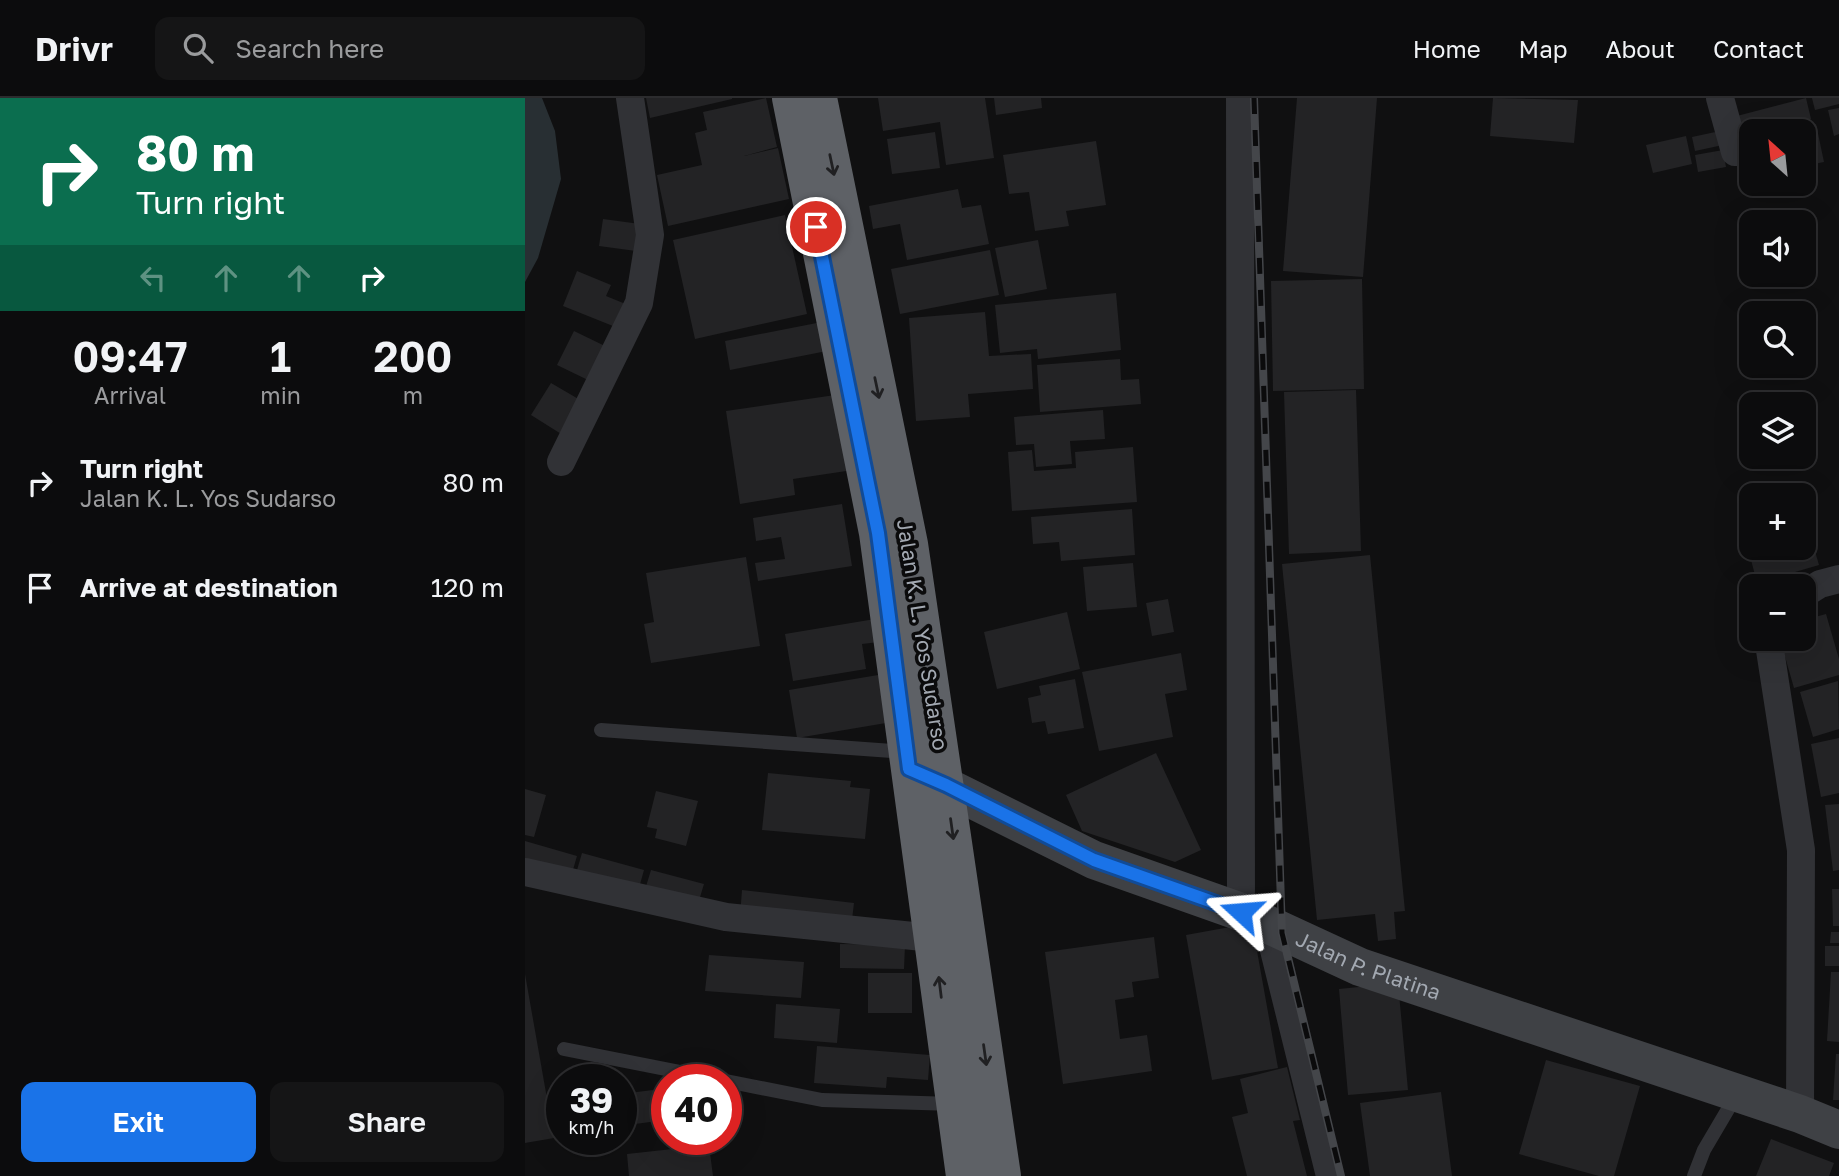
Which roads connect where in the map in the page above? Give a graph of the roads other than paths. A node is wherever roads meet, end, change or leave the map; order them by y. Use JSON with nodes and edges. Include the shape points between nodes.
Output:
{"nodes":[{"id":1,"x":630,"y":98,"type":"edge"},
{"id":2,"x":791,"y":98,"type":"edge"},
{"id":3,"x":818,"y":98,"type":"edge"},
{"id":4,"x":1240,"y":98,"type":"edge"},
{"id":5,"x":1720,"y":98,"type":"edge"},
{"id":6,"x":1735,"y":152,"type":"dead end"},
{"id":7,"x":561,"y":462,"type":"dead end"},
{"id":8,"x":1839,"y":579,"type":"edge"},
{"id":9,"x":1816,"y":586,"type":"edge"},
{"id":10,"x":1770,"y":651,"type":"edge"},
{"id":11,"x":601,"y":730,"type":"dead end"},
{"id":12,"x":908,"y":761,"type":"junction"},
{"id":13,"x":946,"y":785,"type":"junction"},
{"id":14,"x":525,"y":872,"type":"edge"},
{"id":15,"x":1255,"y":919,"type":"junction"},
{"id":16,"x":933,"y":938,"type":"junction"},
{"id":17,"x":564,"y":1048,"type":"dead end"},
{"id":18,"x":651,"y":1066,"type":"edge"},
{"id":19,"x":742,"y":1084,"type":"edge"},
{"id":20,"x":1738,"y":1093,"type":"junction"},
{"id":21,"x":955,"y":1104,"type":"junction"},
{"id":22,"x":1800,"y":1114,"type":"junction"},
{"id":23,"x":1839,"y":1130,"type":"edge"},
{"id":24,"x":965,"y":1176,"type":"edge"},
{"id":25,"x":1002,"y":1176,"type":"edge"},
{"id":26,"x":1330,"y":1176,"type":"edge"},
{"id":27,"x":1694,"y":1176,"type":"edge"}],
"edges":[{"from":1,"to":7,"type":"street","via":[[650,235],[639,303]]},
{"from":2,"to":12,"type":"highway","name":"Jalan K. L. Yos Sudarso","via":[[878,533]]},
{"from":3,"to":13,"type":"highway","name":"Jalan K. L. Yos Sudarso","one_way":true,"via":[[909,544]]},
{"from":4,"to":15,"type":"street"},
{"from":5,"to":6,"type":"street"},
{"from":8,"to":9,"type":"street"},
{"from":10,"to":22,"type":"street","via":[[1801,850]]},
{"from":11,"to":12,"type":"lane"},
{"from":12,"to":13,"type":"street","name":"Jalan P. Platina"},
{"from":12,"to":16,"type":"highway","name":"Jalan K. L. Yos Sudarso"},
{"from":13,"to":15,"type":"street","name":"Jalan P. Platina","via":[[1094,860]]},
{"from":13,"to":25,"type":"highway","name":"Jalan K. L. Yos Sudarso","one_way":true},
{"from":14,"to":16,"type":"street","via":[[726,917]]},
{"from":15,"to":20,"type":"street","name":"Jalan P. Platina","via":[[1360,967]]},
{"from":15,"to":26,"type":"street"},
{"from":21,"to":16,"type":"highway","name":"Jalan K. L. Yos Sudarso","one_way":true},
{"from":17,"to":18,"type":"lane"},
{"from":19,"to":21,"type":"lane","via":[[822,1100]]},
{"from":20,"to":22,"type":"street","name":"Jalan P. Platina"},
{"from":20,"to":27,"type":"lane"},
{"from":21,"to":24,"type":"highway","name":"Jalan K. L. Yos Sudarso"},
{"from":22,"to":23,"type":"street","name":"Jalan P. Platina"}]}
